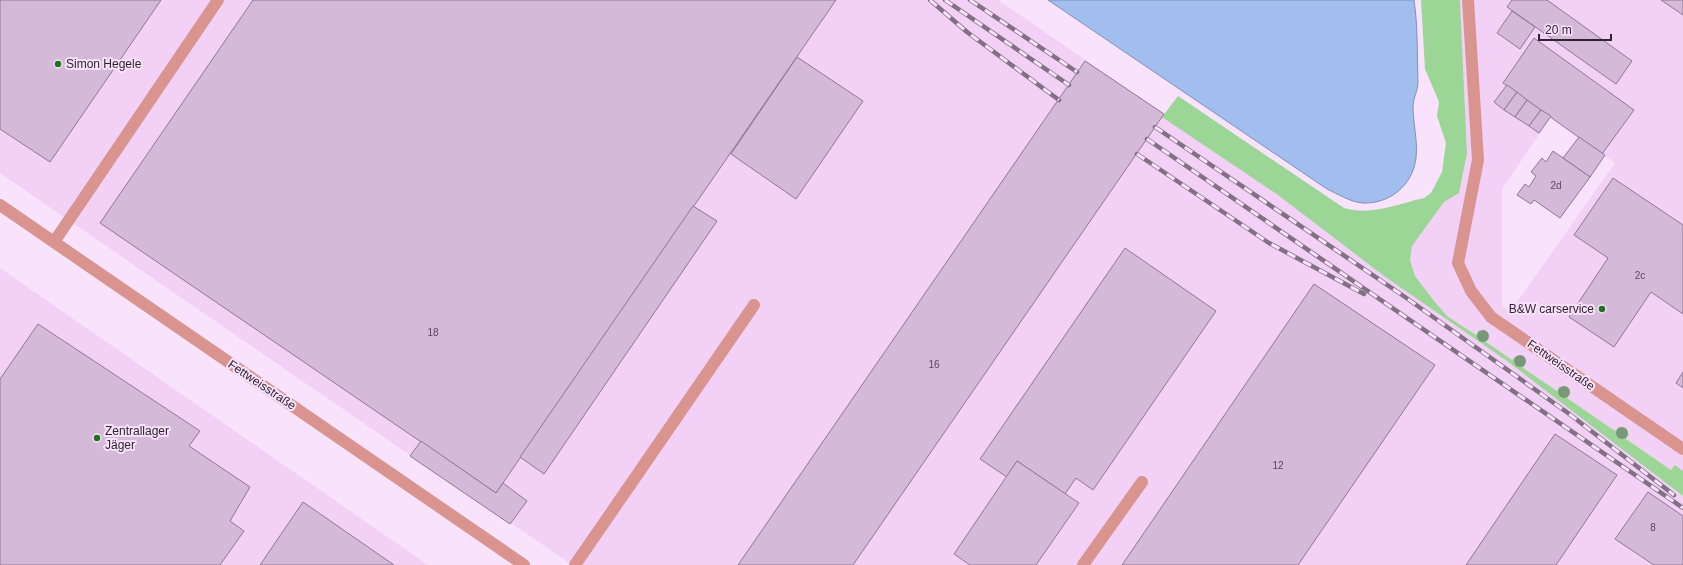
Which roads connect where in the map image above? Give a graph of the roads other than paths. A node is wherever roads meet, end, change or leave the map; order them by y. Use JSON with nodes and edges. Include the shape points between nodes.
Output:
{"nodes":[{"id":1,"x":218,"y":0,"type":"edge"},
{"id":2,"x":1468,"y":0,"type":"edge"},
{"id":3,"x":0,"y":206,"type":"edge"},
{"id":4,"x":54,"y":242,"type":"junction"},
{"id":5,"x":754,"y":305,"type":"dead end"},
{"id":6,"x":1683,"y":449,"type":"edge"},
{"id":7,"x":1142,"y":482,"type":"dead end"},
{"id":8,"x":524,"y":565,"type":"edge"},
{"id":9,"x":575,"y":565,"type":"edge"},
{"id":10,"x":1083,"y":565,"type":"edge"}],
"edges":[{"from":1,"to":4,"type":"street"},
{"from":2,"to":6,"type":"street","name":"Fettweisstraße","via":[[1478,160],[1458,263],[1470,291],[1491,317]]},
{"from":3,"to":4,"type":"street","name":"Fettweisstraße"},
{"from":4,"to":8,"type":"street","name":"Fettweisstraße"},
{"from":5,"to":9,"type":"street"},
{"from":7,"to":10,"type":"street"}]}
